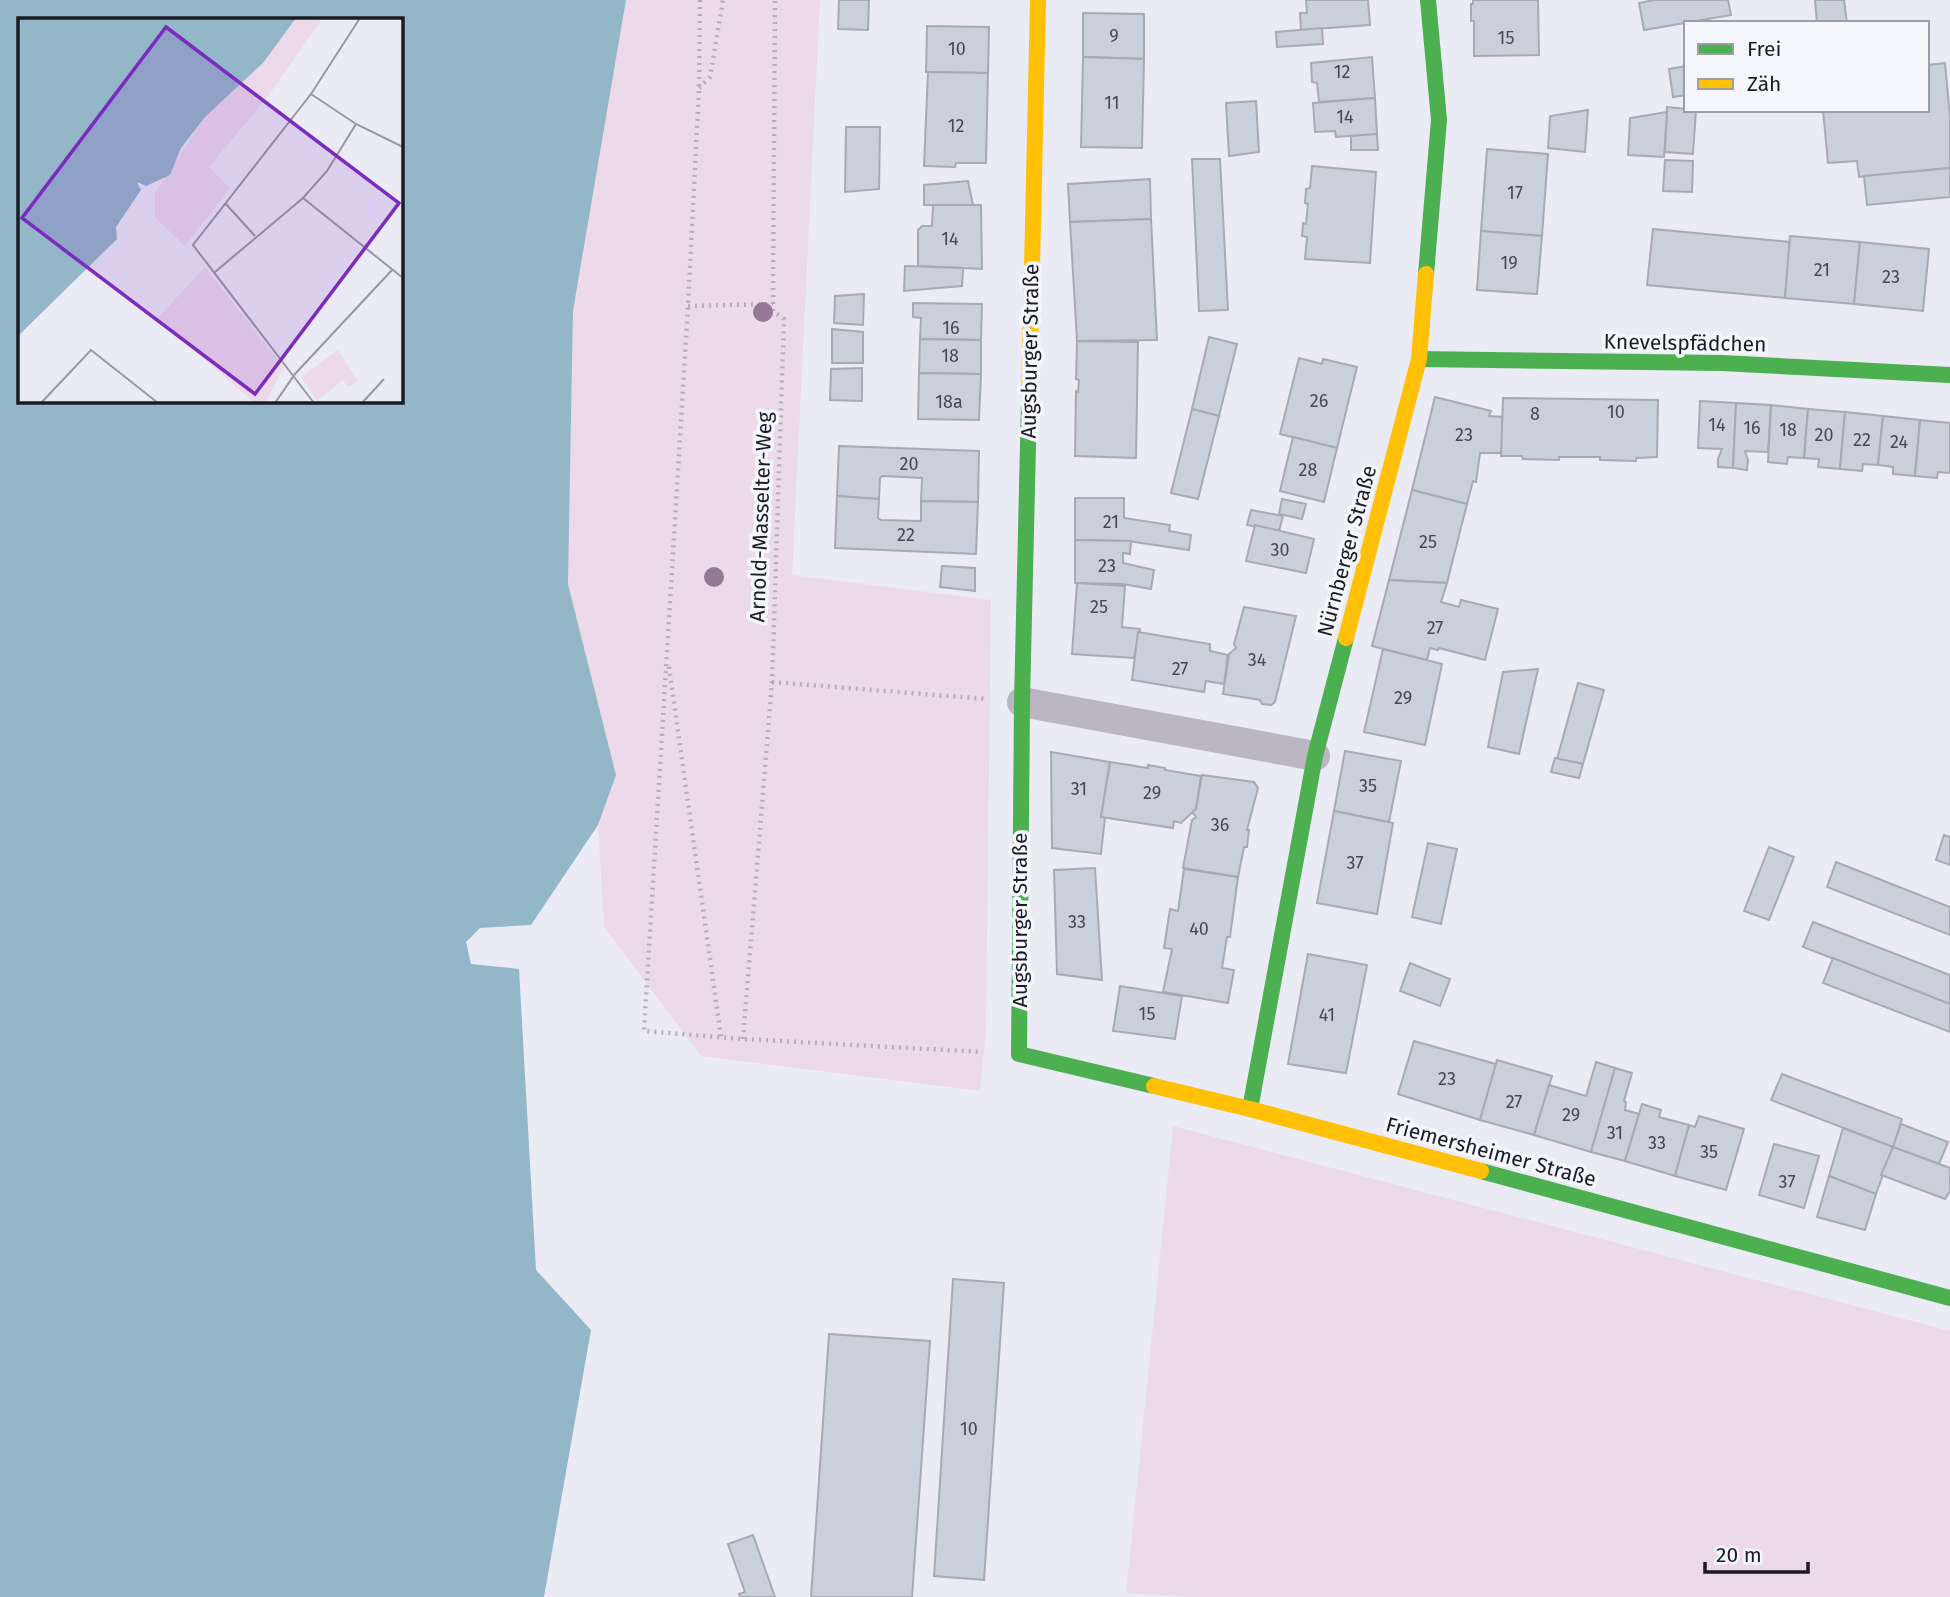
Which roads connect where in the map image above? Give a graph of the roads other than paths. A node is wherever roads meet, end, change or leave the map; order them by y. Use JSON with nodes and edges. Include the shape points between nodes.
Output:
{"nodes":[{"id":1,"x":1038,"y":0,"type":"edge"},
{"id":2,"x":1428,"y":0,"type":"edge"},
{"id":3,"x":1419,"y":359,"type":"junction"},
{"id":4,"x":1950,"y":375,"type":"edge"},
{"id":5,"x":1022,"y":702,"type":"junction"},
{"id":6,"x":1315,"y":756,"type":"junction"},
{"id":7,"x":1019,"y":1054,"type":"joint"},
{"id":8,"x":1250,"y":1109,"type":"junction"},
{"id":9,"x":1950,"y":1298,"type":"edge"}],
"edges":[{"from":1,"to":5,"type":"street","name":"Augsburger Straße"},
{"from":2,"to":3,"type":"street","name":"Nürnberger Straße","via":[[1439,120]]},
{"from":3,"to":4,"type":"street","name":"Knevelspfädchen","via":[[1721,363]]},
{"from":3,"to":6,"type":"street","name":"Nürnberger Straße"},
{"from":5,"to":6,"type":"street"},
{"from":5,"to":7,"type":"street","name":"Augsburger Straße"},
{"from":6,"to":8,"type":"street","name":"Nürnberger Straße"},
{"from":7,"to":8,"type":"street","name":"Friemersheimer Straße"},
{"from":8,"to":9,"type":"street","name":"Friemersheimer Straße"}]}
